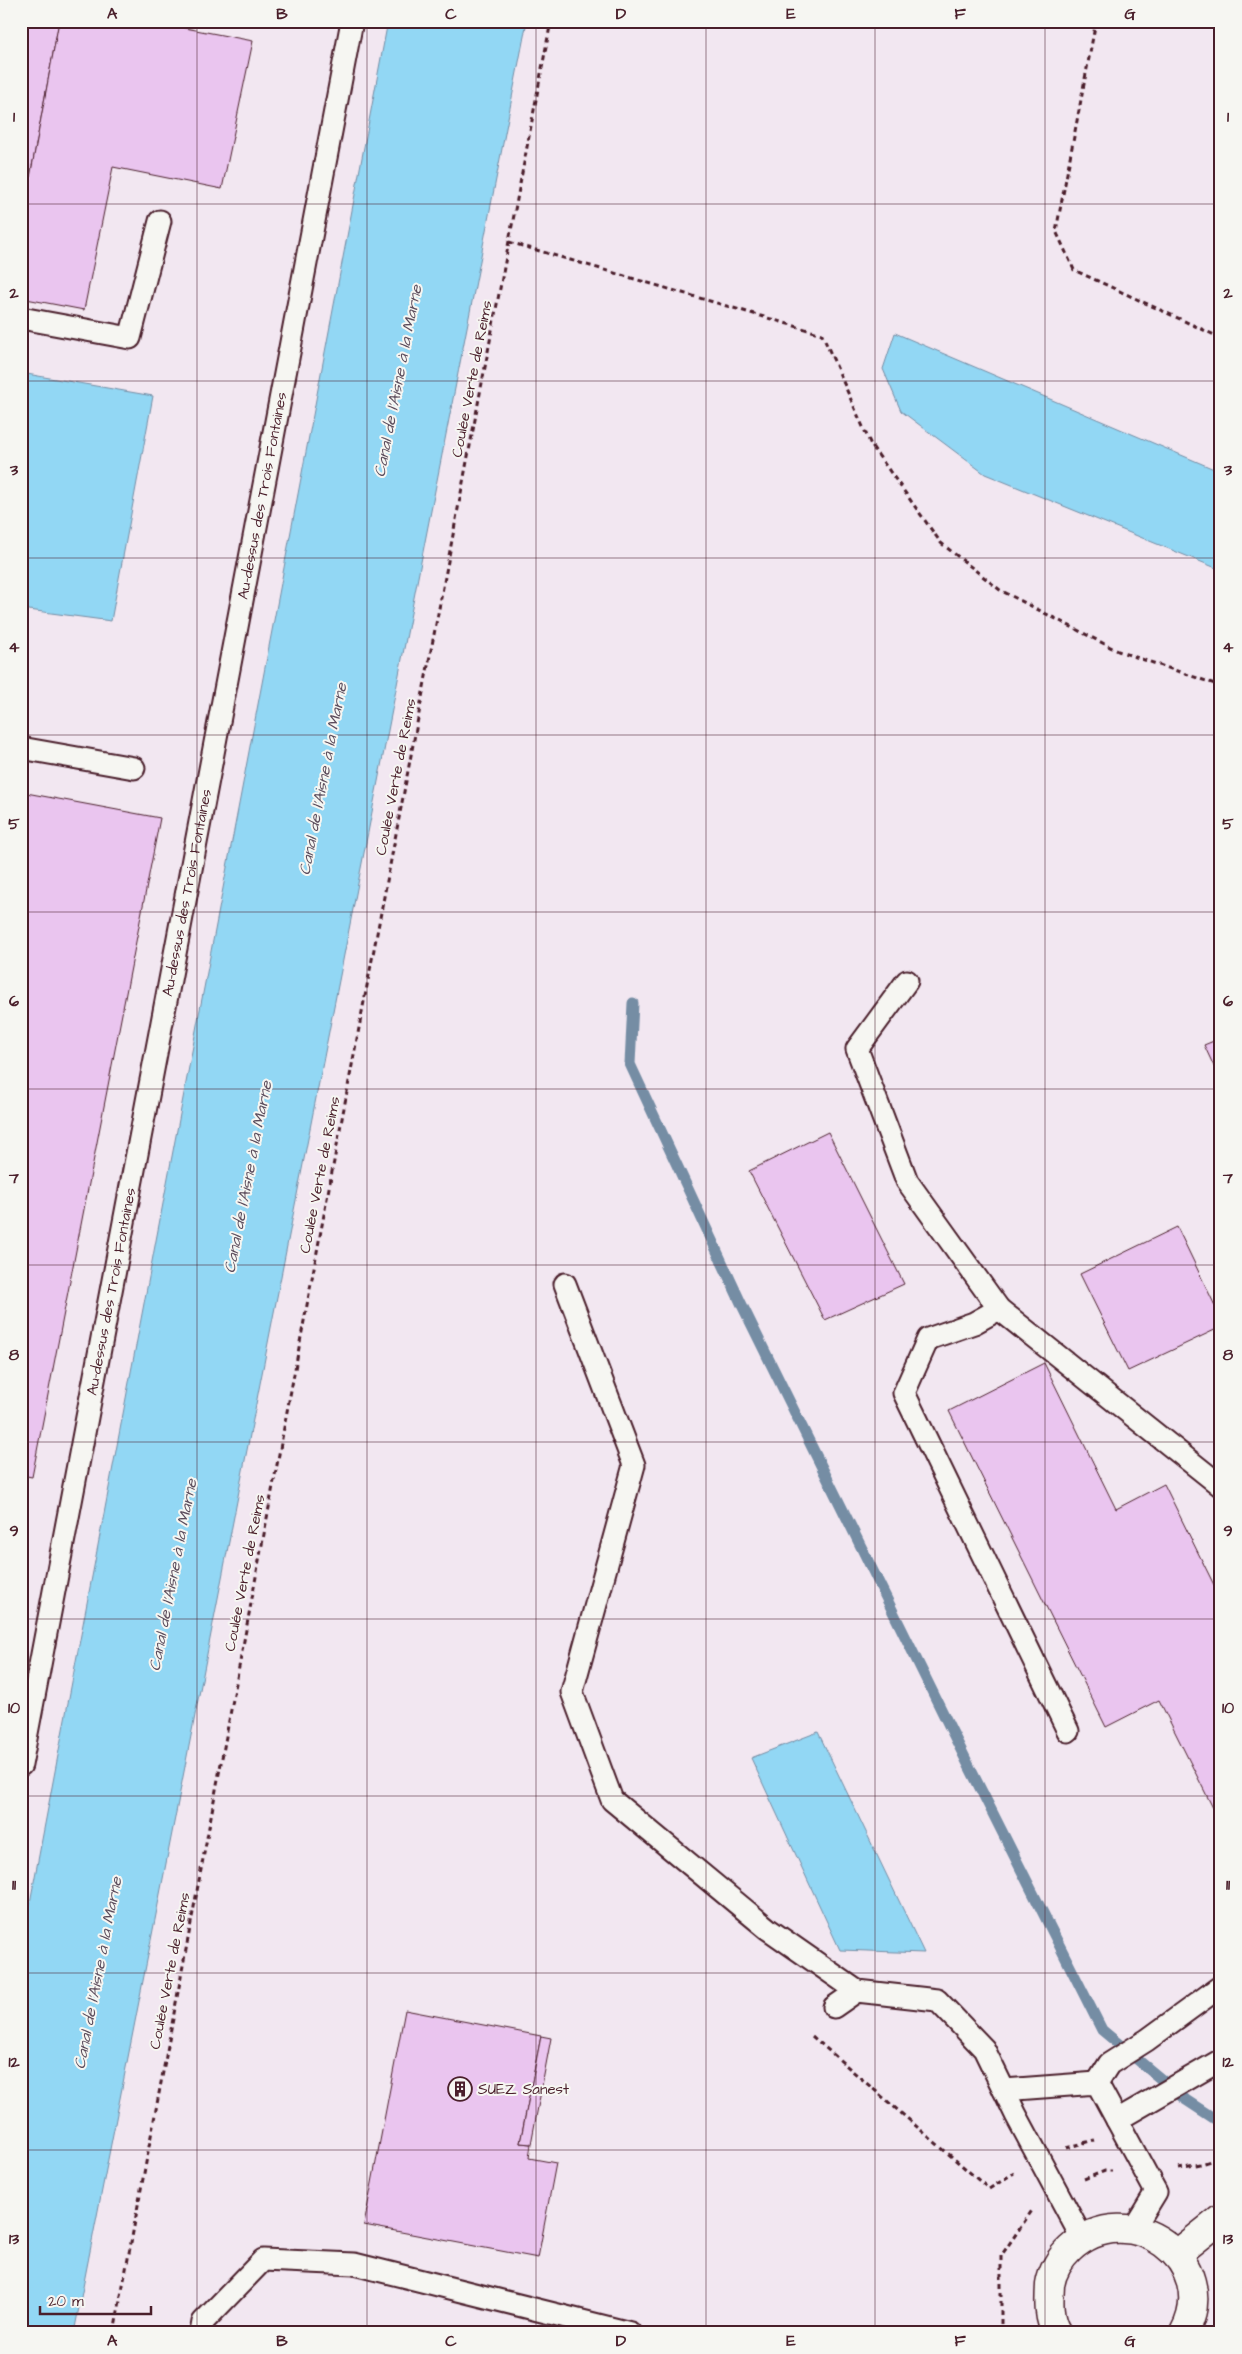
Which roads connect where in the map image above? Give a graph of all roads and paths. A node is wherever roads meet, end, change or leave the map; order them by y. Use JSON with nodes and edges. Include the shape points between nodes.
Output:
{"nodes":[{"id":1,"x":352,"y":21,"type":"edge"},
{"id":2,"x":552,"y":21,"type":"edge"},
{"id":3,"x":1096,"y":21,"type":"edge"},
{"id":4,"x":160,"y":221,"type":"dead end"},
{"id":5,"x":509,"y":242,"type":"junction"},
{"id":6,"x":21,"y":318,"type":"edge"},
{"id":7,"x":1221,"y":338,"type":"edge"},
{"id":8,"x":1221,"y":686,"type":"edge"},
{"id":9,"x":21,"y":748,"type":"edge"},
{"id":10,"x":134,"y":768,"type":"dead end"},
{"id":11,"x":907,"y":981,"type":"dead end"},
{"id":12,"x":566,"y":1284,"type":"dead end"},
{"id":13,"x":999,"y":1308,"type":"junction"},
{"id":14,"x":1221,"y":1486,"type":"edge"},
{"id":15,"x":1068,"y":1731,"type":"dead end"},
{"id":16,"x":21,"y":1766,"type":"edge"},
{"id":17,"x":1221,"y":1986,"type":"edge"},
{"id":18,"x":857,"y":1991,"type":"junction"},
{"id":19,"x":834,"y":2007,"type":"dead end"},
{"id":20,"x":812,"y":2036,"type":"dead end"},
{"id":21,"x":1221,"y":2060,"type":"edge"},
{"id":22,"x":1097,"y":2083,"type":"junction"},
{"id":23,"x":1004,"y":2090,"type":"junction"},
{"id":24,"x":1120,"y":2126,"type":"junction"},
{"id":25,"x":1039,"y":2157,"type":"junction"},
{"id":26,"x":1221,"y":2158,"type":"edge"},
{"id":27,"x":1201,"y":2164,"type":"dead end"},
{"id":28,"x":1221,"y":2219,"type":"edge"},
{"id":29,"x":1134,"y":2228,"type":"junction"},
{"id":30,"x":1082,"y":2238,"type":"junction"},
{"id":31,"x":1177,"y":2254,"type":"junction"},
{"id":32,"x":114,"y":2333,"type":"edge"},
{"id":33,"x":201,"y":2333,"type":"edge"},
{"id":34,"x":630,"y":2333,"type":"edge"},
{"id":35,"x":1057,"y":2333,"type":"edge"},
{"id":36,"x":1184,"y":2333,"type":"edge"}],
"edges":[{"from":1,"to":16,"type":"lane","name":"Au-dessus des Trois Fontaines"},
{"from":2,"to":5,"type":"path","name":"Coulée Verte de Reims"},
{"from":3,"to":7,"type":"path","via":[[1056,231],[1074,270]]},
{"from":4,"to":6,"type":"lane","via":[[130,338]]},
{"from":5,"to":8,"type":"path","via":[[822,334],[870,446],[941,543],[1000,590],[1118,651]]},
{"from":5,"to":32,"type":"path","name":"Coulée Verte de Reims"},
{"from":9,"to":10,"type":"lane"},
{"from":11,"to":13,"type":"lane","via":[[857,1049],[908,1181]]},
{"from":12,"to":18,"type":"lane","via":[[634,1466],[572,1692],[612,1800],[768,1929]]},
{"from":13,"to":14,"type":"lane"},
{"from":13,"to":15,"type":"lane","via":[[974,1323],[928,1339],[904,1392]]},
{"from":17,"to":22,"type":"lane","via":[[1109,2064]]},
{"from":18,"to":19,"type":"lane"},
{"from":18,"to":23,"type":"lane","via":[[937,2000],[984,2048]]},
{"from":20,"to":25,"type":"path","via":[[989,2189]]},
{"from":21,"to":24,"type":"lane","via":[[1157,2097]]},
{"from":22,"to":23,"type":"lane"},
{"from":22,"to":24,"type":"lane"},
{"from":23,"to":25,"type":"lane"},
{"from":24,"to":25,"type":"path"},
{"from":24,"to":29,"type":"lane","via":[[1156,2192]]},
{"from":25,"to":30,"type":"lane"},
{"from":26,"to":27,"type":"path"},
{"from":28,"to":31,"type":"street"},
{"from":29,"to":30,"type":"street","via":[[1106,2228]]},
{"from":29,"to":31,"type":"street","via":[[1159,2238]]},
{"from":30,"to":35,"type":"street","via":[[1062,2256],[1051,2279],[1048,2304]]},
{"from":31,"to":36,"type":"street","via":[[1189,2275],[1193,2299]]},
{"from":33,"to":34,"type":"lane","via":[[203,2322],[263,2260],[354,2264]]}]}
